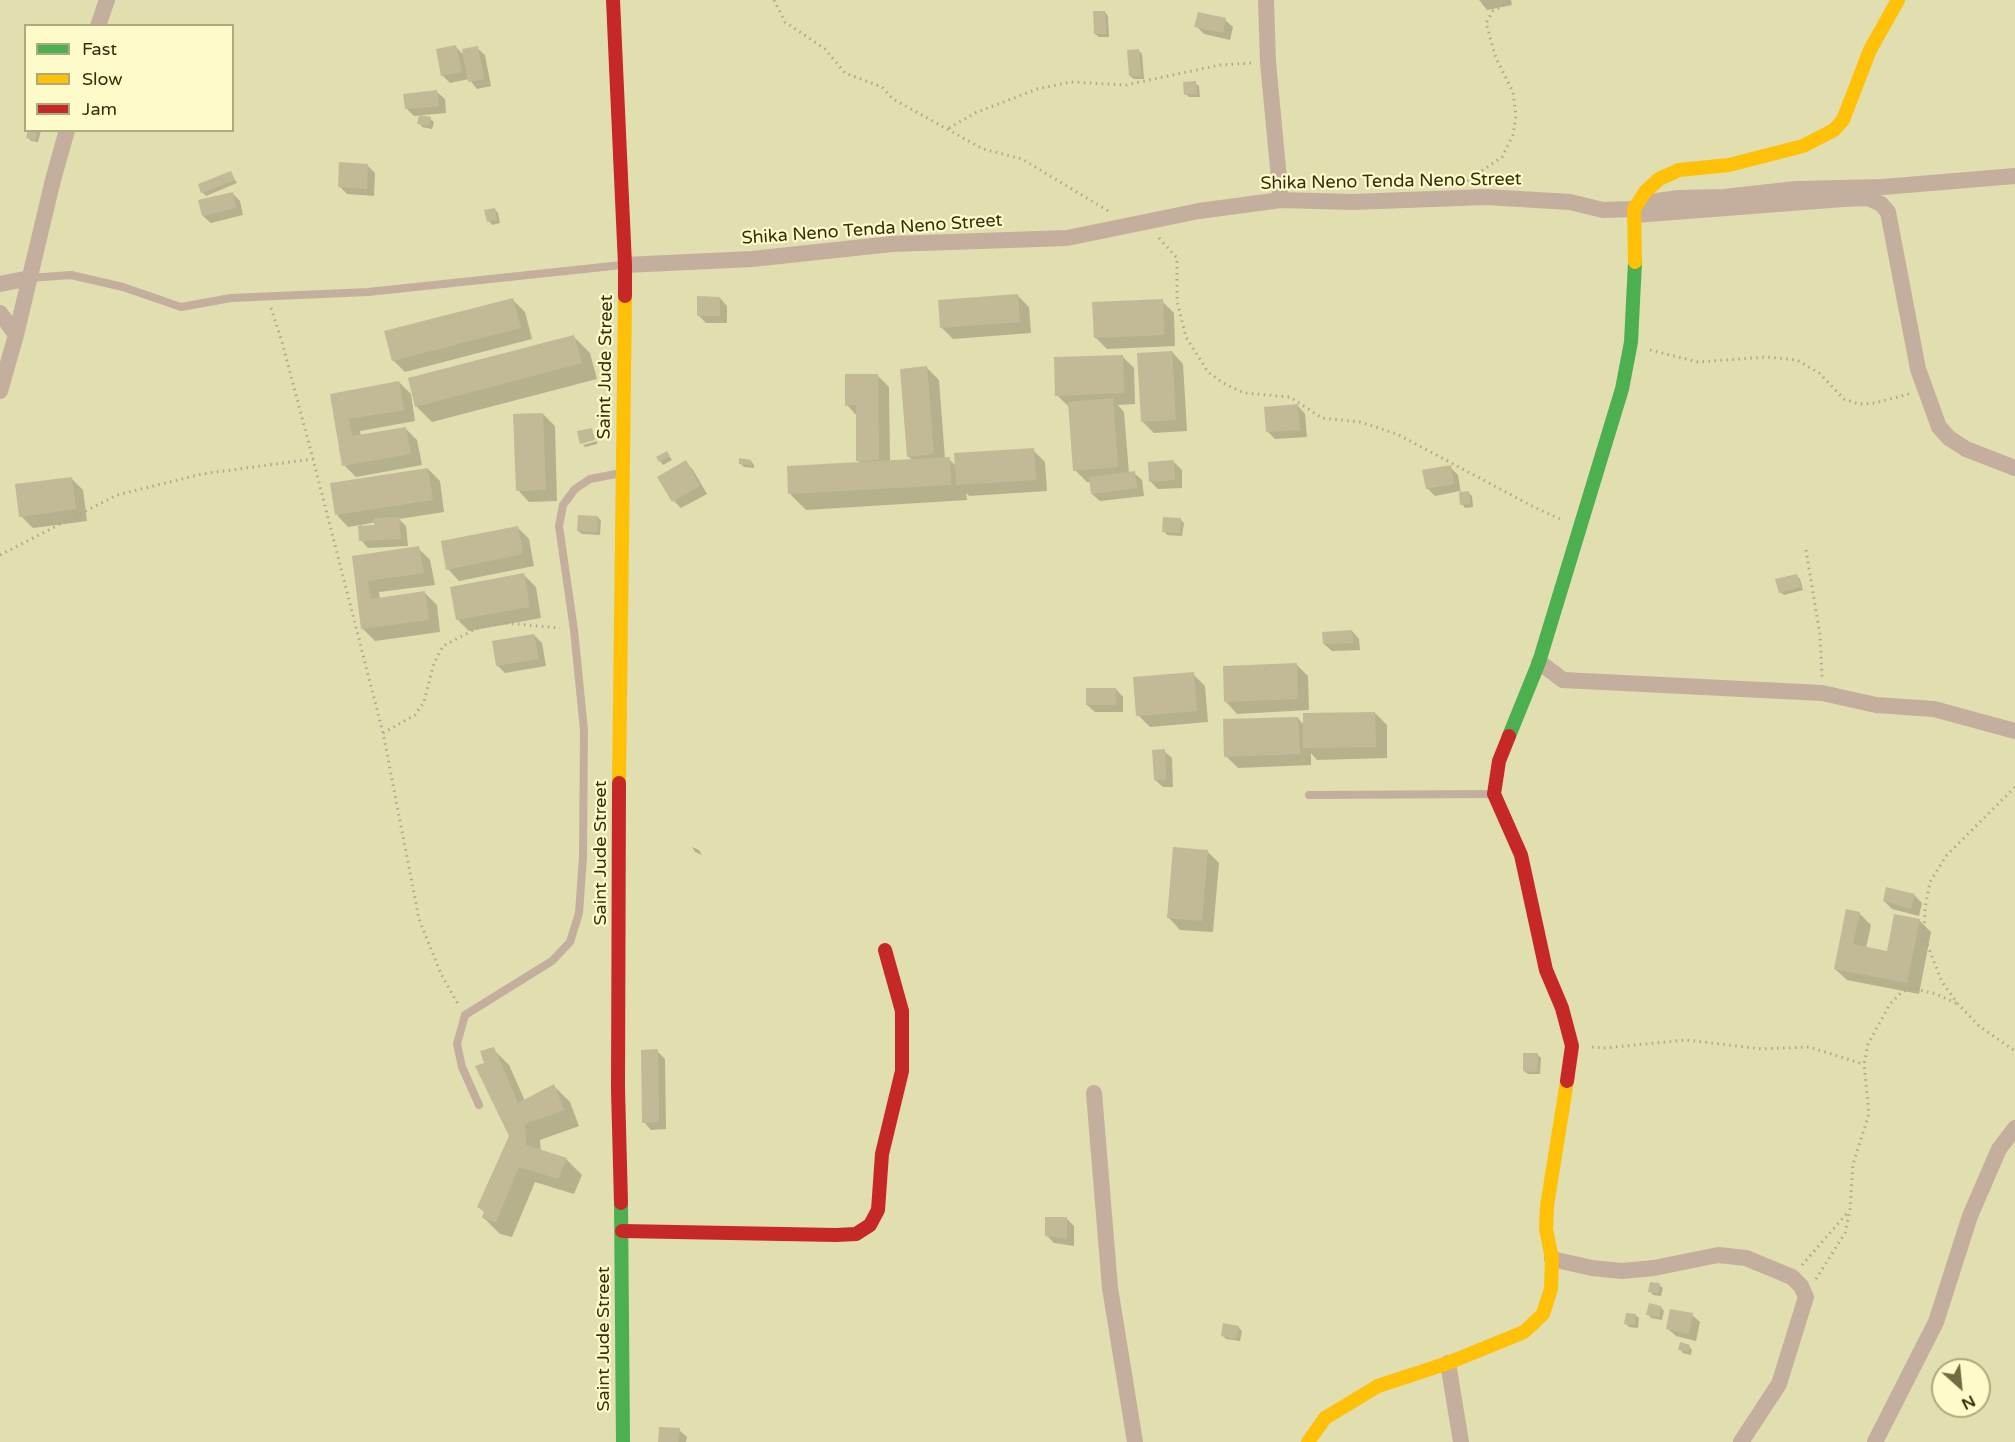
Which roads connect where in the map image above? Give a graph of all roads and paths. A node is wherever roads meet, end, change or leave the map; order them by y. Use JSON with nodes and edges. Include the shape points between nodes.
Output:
{"nodes":[{"id":1,"x":107,"y":0,"type":"edge"},
{"id":2,"x":613,"y":0,"type":"edge"},
{"id":3,"x":774,"y":0,"type":"edge"},
{"id":4,"x":1266,"y":0,"type":"edge"},
{"id":5,"x":1512,"y":0,"type":"edge"},
{"id":6,"x":1898,"y":0,"type":"edge"},
{"id":7,"x":99,"y":24,"type":"edge"},
{"id":8,"x":1268,"y":62,"type":"junction"},
{"id":9,"x":949,"y":128,"type":"junction"},
{"id":10,"x":66,"y":132,"type":"edge"},
{"id":11,"x":2015,"y":177,"type":"edge"},
{"id":12,"x":1459,"y":185,"type":"dead end"},
{"id":13,"x":1281,"y":200,"type":"junction"},
{"id":14,"x":1634,"y":212,"type":"junction"},
{"id":15,"x":1132,"y":225,"type":"junction"},
{"id":16,"x":626,"y":265,"type":"junction"},
{"id":17,"x":30,"y":278,"type":"junction"},
{"id":18,"x":0,"y":284,"type":"edge"},
{"id":19,"x":267,"y":298,"type":"junction"},
{"id":20,"x":0,"y":313,"type":"edge"},
{"id":21,"x":16,"y":335,"type":"junction"},
{"id":22,"x":1631,"y":342,"type":"junction"},
{"id":23,"x":1925,"y":389,"type":"junction"},
{"id":24,"x":0,"y":391,"type":"edge"},
{"id":25,"x":313,"y":459,"type":"junction"},
{"id":26,"x":2015,"y":468,"type":"edge"},
{"id":27,"x":622,"y":473,"type":"junction"},
{"id":28,"x":1579,"y":526,"type":"junction"},
{"id":29,"x":1806,"y":550,"type":"dead end"},
{"id":30,"x":0,"y":555,"type":"edge"},
{"id":31,"x":574,"y":630,"type":"junction"},
{"id":32,"x":1539,"y":662,"type":"junction"},
{"id":33,"x":1822,"y":693,"type":"junction"},
{"id":34,"x":2015,"y":731,"type":"edge"},
{"id":35,"x":383,"y":733,"type":"junction"},
{"id":36,"x":2015,"y":787,"type":"edge"},
{"id":37,"x":1494,"y":794,"type":"junction"},
{"id":38,"x":1309,"y":795,"type":"dead end"},
{"id":39,"x":885,"y":950,"type":"dead end"},
{"id":40,"x":1958,"y":1004,"type":"junction"},
{"id":41,"x":465,"y":1015,"type":"junction"},
{"id":42,"x":1572,"y":1046,"type":"junction"},
{"id":43,"x":2015,"y":1051,"type":"edge"},
{"id":44,"x":1864,"y":1064,"type":"junction"},
{"id":45,"x":1094,"y":1093,"type":"dead end"},
{"id":46,"x":479,"y":1105,"type":"dead end"},
{"id":47,"x":2015,"y":1128,"type":"edge"},
{"id":48,"x":1850,"y":1210,"type":"junction"},
{"id":49,"x":622,"y":1231,"type":"junction"},
{"id":50,"x":1552,"y":1259,"type":"junction"},
{"id":51,"x":1792,"y":1277,"type":"junction"},
{"id":52,"x":1806,"y":1296,"type":"junction"},
{"id":53,"x":1449,"y":1363,"type":"junction"},
{"id":54,"x":623,"y":1442,"type":"edge"},
{"id":55,"x":1135,"y":1442,"type":"edge"},
{"id":56,"x":1308,"y":1442,"type":"edge"},
{"id":57,"x":1461,"y":1442,"type":"edge"},
{"id":58,"x":1741,"y":1442,"type":"edge"},
{"id":59,"x":1875,"y":1442,"type":"edge"}],
"edges":[{"from":1,"to":7,"type":"street"},
{"from":2,"to":16,"type":"street","name":"Saint Jude Street"},
{"from":3,"to":9,"type":"path","via":[[785,22],[825,49],[845,73],[882,87],[893,99]]},
{"from":4,"to":8,"type":"street"},
{"from":5,"to":12,"type":"path","via":[[1493,11],[1486,23],[1496,58],[1513,92],[1513,135],[1502,157]]},
{"from":6,"to":14,"type":"street","via":[[1870,50],[1844,120],[1834,130],[1803,146],[1729,165],[1679,170],[1659,179],[1645,192]]},
{"from":8,"to":9,"type":"path","via":[[1220,64],[1126,85],[1071,82],[1037,89],[975,113]]},
{"from":8,"to":13,"type":"street"},
{"from":9,"to":15,"type":"path","via":[[983,149],[1022,159]]},
{"from":10,"to":17,"type":"street"},
{"from":11,"to":14,"type":"street","name":"Shika Neno Tenda Neno Street","via":[[1679,198],[1657,201]]},
{"from":13,"to":14,"type":"street","name":"Shika Neno Tenda Neno Street","via":[[1352,202],[1486,197],[1570,202]]},
{"from":13,"to":15,"type":"street","name":"Shika Neno Tenda Neno Street"},
{"from":14,"to":22,"type":"street"},
{"from":14,"to":23,"type":"street","via":[[1868,198],[1881,204],[1888,212]]},
{"from":15,"to":16,"type":"street","name":"Shika Neno Tenda Neno Street","via":[[1067,238],[892,244]]},
{"from":15,"to":28,"type":"path","via":[[1161,238],[1177,258],[1177,301],[1186,337],[1208,372],[1223,384],[1244,393],[1290,397],[1322,418],[1360,422],[1397,434],[1534,507]]},
{"from":16,"to":19,"type":"lane","via":[[368,292]]},
{"from":16,"to":27,"type":"street","name":"Saint Jude Street"},
{"from":17,"to":18,"type":"street"},
{"from":17,"to":19,"type":"lane","via":[[71,275],[123,287],[181,307],[231,298]]},
{"from":17,"to":21,"type":"street"},
{"from":19,"to":25,"type":"path"},
{"from":20,"to":21,"type":"street"},
{"from":21,"to":24,"type":"street"},
{"from":22,"to":23,"type":"path","via":[[1653,352],[1698,362],[1767,357],[1797,360],[1819,373],[1844,399],[1858,404]]},
{"from":22,"to":28,"type":"street","via":[[1622,389]]},
{"from":23,"to":26,"type":"street","via":[[1939,427],[1949,438]]},
{"from":25,"to":30,"type":"path","via":[[202,474],[117,495]]},
{"from":25,"to":35,"type":"path"},
{"from":27,"to":31,"type":"lane","via":[[590,479],[562,505],[559,526]]},
{"from":27,"to":49,"type":"street","name":"Saint Jude Street","via":[[618,1089]]},
{"from":28,"to":32,"type":"street"},
{"from":29,"to":33,"type":"path","via":[[1820,635]]},
{"from":31,"to":35,"type":"path","via":[[505,623],[478,627],[443,645],[424,702],[415,715]]},
{"from":31,"to":41,"type":"lane","via":[[584,730],[579,913],[570,942],[552,961]]},
{"from":32,"to":33,"type":"street","via":[[1570,681]]},
{"from":32,"to":37,"type":"street","via":[[1500,761]]},
{"from":33,"to":34,"type":"street","via":[[1876,705],[1934,708]]},
{"from":35,"to":41,"type":"path","via":[[419,919],[441,974]]},
{"from":36,"to":40,"type":"path","via":[[1946,856],[1930,882],[1924,936],[1942,982]]},
{"from":37,"to":38,"type":"lane"},
{"from":37,"to":42,"type":"street","via":[[1521,855],[1546,970]]},
{"from":39,"to":49,"type":"street","via":[[902,1011],[902,1071],[882,1154],[878,1210],[870,1225],[856,1234],[836,1235]]},
{"from":40,"to":43,"type":"path","via":[[1979,1026]]},
{"from":40,"to":44,"type":"path","via":[[1912,988],[1902,992],[1890,1004],[1868,1044]]},
{"from":41,"to":46,"type":"lane","via":[[457,1044],[462,1067]]},
{"from":42,"to":44,"type":"path","via":[[1604,1048],[1686,1040],[1762,1049],[1809,1047]]},
{"from":42,"to":50,"type":"street","via":[[1546,1206]]},
{"from":44,"to":48,"type":"path","via":[[1869,1114],[1853,1164]]},
{"from":45,"to":55,"type":"street","via":[[1110,1288]]},
{"from":47,"to":59,"type":"street","via":[[1999,1149],[1970,1216],[1936,1322]]},
{"from":48,"to":51,"type":"path"},
{"from":48,"to":52,"type":"path","via":[[1845,1233]]},
{"from":49,"to":54,"type":"street","name":"Saint Jude Street"},
{"from":50,"to":51,"type":"street","via":[[1623,1271],[1718,1255],[1746,1258]]},
{"from":50,"to":53,"type":"street","via":[[1551,1289],[1543,1314],[1524,1332]]},
{"from":51,"to":52,"type":"street"},
{"from":52,"to":58,"type":"street","via":[[1779,1384]]},
{"from":53,"to":56,"type":"street","via":[[1378,1386],[1325,1419]]},
{"from":53,"to":57,"type":"street"}]}
